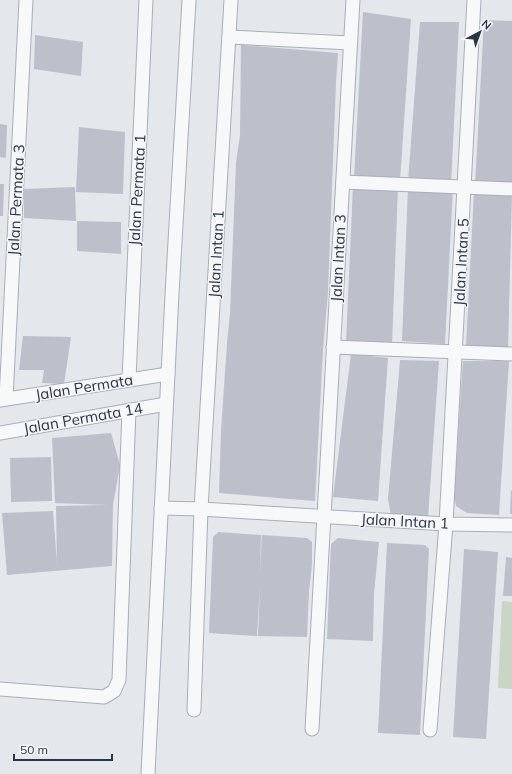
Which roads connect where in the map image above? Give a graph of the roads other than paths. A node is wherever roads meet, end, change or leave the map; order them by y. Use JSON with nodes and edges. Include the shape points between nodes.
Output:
{"nodes":[{"id":1,"x":26,"y":0,"type":"edge"},
{"id":2,"x":146,"y":0,"type":"edge"},
{"id":3,"x":189,"y":0,"type":"edge"},
{"id":4,"x":231,"y":0,"type":"edge"},
{"id":5,"x":353,"y":0,"type":"edge"},
{"id":6,"x":474,"y":0,"type":"edge"},
{"id":7,"x":229,"y":37,"type":"junction"},
{"id":8,"x":350,"y":43,"type":"junction"},
{"id":9,"x":343,"y":182,"type":"junction"},
{"id":10,"x":464,"y":187,"type":"junction"},
{"id":11,"x":512,"y":189,"type":"edge"},
{"id":12,"x":333,"y":347,"type":"junction"},
{"id":13,"x":456,"y":351,"type":"junction"},
{"id":14,"x":512,"y":354,"type":"edge"},
{"id":15,"x":168,"y":374,"type":"junction"},
{"id":16,"x":129,"y":379,"type":"junction"},
{"id":17,"x":3,"y":400,"type":"edge"},
{"id":18,"x":166,"y":404,"type":"junction"},
{"id":19,"x":129,"y":410,"type":"junction"},
{"id":20,"x":0,"y":433,"type":"edge"},
{"id":21,"x":161,"y":508,"type":"junction"},
{"id":22,"x":201,"y":508,"type":"junction"},
{"id":23,"x":324,"y":516,"type":"junction"},
{"id":24,"x":446,"y":524,"type":"junction"},
{"id":25,"x":512,"y":525,"type":"edge"},
{"id":26,"x":0,"y":685,"type":"edge"},
{"id":27,"x":0,"y":689,"type":"edge"},
{"id":28,"x":194,"y":710,"type":"dead end"},
{"id":29,"x":312,"y":729,"type":"dead end"},
{"id":30,"x":430,"y":730,"type":"dead end"},
{"id":31,"x":148,"y":774,"type":"edge"}],
"edges":[{"from":1,"to":17,"type":"street","name":"Jalan Permata 3"},
{"from":2,"to":16,"type":"street","name":"Jalan Permata 1"},
{"from":3,"to":15,"type":"street"},
{"from":4,"to":7,"type":"street","name":"Jalan Intan 1"},
{"from":5,"to":8,"type":"street","name":"Jalan Intan 3"},
{"from":6,"to":10,"type":"street","name":"Jalan Intan 5"},
{"from":7,"to":8,"type":"street"},
{"from":7,"to":22,"type":"street","name":"Jalan Intan 1"},
{"from":8,"to":9,"type":"street","name":"Jalan Intan 3"},
{"from":9,"to":10,"type":"street"},
{"from":9,"to":12,"type":"street","name":"Jalan Intan 3"},
{"from":10,"to":11,"type":"street"},
{"from":10,"to":13,"type":"street","name":"Jalan Intan 5"},
{"from":12,"to":13,"type":"street"},
{"from":12,"to":23,"type":"street","name":"Jalan Intan 3"},
{"from":13,"to":14,"type":"street"},
{"from":13,"to":24,"type":"street","name":"Jalan Intan 5"},
{"from":15,"to":16,"type":"street","name":"Jalan Permata"},
{"from":15,"to":18,"type":"street"},
{"from":16,"to":17,"type":"street","name":"Jalan Permata"},
{"from":18,"to":19,"type":"street","name":"Jalan Permata 14"},
{"from":18,"to":21,"type":"street"},
{"from":19,"to":20,"type":"street","name":"Jalan Permata 14"},
{"from":19,"to":27,"type":"street","via":[[119,680],[114,691],[104,697]]},
{"from":21,"to":22,"type":"street","name":"Jalan Intan 1"},
{"from":21,"to":31,"type":"street"},
{"from":22,"to":23,"type":"street","name":"Jalan Intan 1"},
{"from":22,"to":28,"type":"street","name":"Jalan Intan 1"},
{"from":23,"to":24,"type":"street","name":"Jalan Intan 1"},
{"from":23,"to":29,"type":"street","name":"Jalan Intan 3"},
{"from":24,"to":25,"type":"street","name":"Jalan Intan 1"},
{"from":24,"to":30,"type":"street","name":"Jalan Intan 5"},
{"from":26,"to":27,"type":"street"}]}
